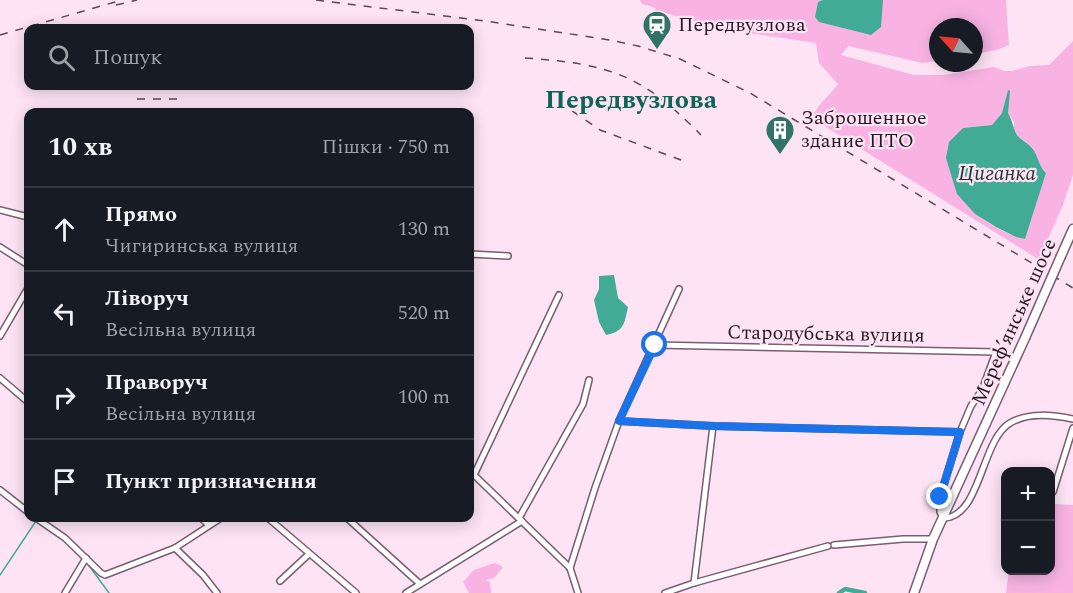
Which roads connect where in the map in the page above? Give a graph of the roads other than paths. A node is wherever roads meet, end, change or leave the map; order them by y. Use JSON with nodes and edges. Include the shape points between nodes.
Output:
{"nodes":[{"id":1,"x":0,"y":210,"type":"edge"},
{"id":2,"x":24,"y":216,"type":"edge"},
{"id":3,"x":1073,"y":230,"type":"edge"},
{"id":4,"x":0,"y":247,"type":"edge"},
{"id":5,"x":474,"y":254,"type":"edge"},
{"id":6,"x":508,"y":256,"type":"dead end"},
{"id":7,"x":24,"y":262,"type":"edge"},
{"id":8,"x":679,"y":288,"type":"dead end"},
{"id":9,"x":24,"y":295,"type":"edge"},
{"id":10,"x":560,"y":295,"type":"dead end"},
{"id":11,"x":0,"y":336,"type":"edge"},
{"id":12,"x":655,"y":345,"type":"junction"},
{"id":13,"x":0,"y":378,"type":"edge"},
{"id":14,"x":589,"y":380,"type":"dead end"},
{"id":15,"x":24,"y":399,"type":"edge"},
{"id":16,"x":1073,"y":419,"type":"edge"},
{"id":17,"x":619,"y":421,"type":"junction"},
{"id":18,"x":713,"y":426,"type":"junction"},
{"id":19,"x":1073,"y":428,"type":"edge"},
{"id":20,"x":960,"y":432,"type":"junction"},
{"id":21,"x":474,"y":469,"type":"edge"},
{"id":22,"x":474,"y":475,"type":"edge"},
{"id":23,"x":1055,"y":486,"type":"edge"},
{"id":24,"x":0,"y":490,"type":"edge"},
{"id":25,"x":24,"y":509,"type":"edge"},
{"id":26,"x":944,"y":518,"type":"junction"},
{"id":27,"x":520,"y":519,"type":"junction"},
{"id":28,"x":42,"y":522,"type":"edge"},
{"id":29,"x":206,"y":522,"type":"edge"},
{"id":30,"x":214,"y":522,"type":"edge"},
{"id":31,"x":273,"y":522,"type":"edge"},
{"id":32,"x":351,"y":522,"type":"edge"},
{"id":33,"x":209,"y":525,"type":"junction"},
{"id":34,"x":933,"y":539,"type":"junction"},
{"id":35,"x":175,"y":548,"type":"junction"},
{"id":36,"x":309,"y":554,"type":"junction"},
{"id":37,"x":86,"y":558,"type":"junction"},
{"id":38,"x":570,"y":568,"type":"junction"},
{"id":39,"x":280,"y":581,"type":"dead end"},
{"id":40,"x":694,"y":583,"type":"junction"},
{"id":41,"x":420,"y":584,"type":"junction"},
{"id":42,"x":65,"y":593,"type":"edge"},
{"id":43,"x":217,"y":593,"type":"edge"},
{"id":44,"x":356,"y":593,"type":"edge"},
{"id":45,"x":405,"y":593,"type":"edge"},
{"id":46,"x":578,"y":593,"type":"edge"},
{"id":47,"x":665,"y":593,"type":"edge"},
{"id":48,"x":914,"y":593,"type":"edge"}],
"edges":[{"from":1,"to":2,"type":"street"},
{"from":3,"to":26,"type":"highway","name":"Мереф’янське шосе","bridge":true},
{"from":4,"to":7,"type":"street"},
{"from":5,"to":6,"type":"street"},
{"from":8,"to":12,"type":"street"},
{"from":9,"to":11,"type":"street"},
{"from":10,"to":21,"type":"street"},
{"from":12,"to":17,"type":"street"},
{"from":12,"to":20,"type":"street","name":"Стародубська вулиця","via":[[996,352]]},
{"from":13,"to":15,"type":"street"},
{"from":14,"to":27,"type":"street","via":[[583,404]]},
{"from":16,"to":26,"type":"street","via":[[1050,414],[1007,424],[995,441],[966,505]]},
{"from":17,"to":18,"type":"street"},
{"from":17,"to":38,"type":"street"},
{"from":18,"to":20,"type":"street"},
{"from":18,"to":40,"type":"street"},
{"from":19,"to":23,"type":"street"},
{"from":20,"to":26,"type":"street","via":[[940,497]]},
{"from":22,"to":27,"type":"street"},
{"from":24,"to":25,"type":"street"},
{"from":26,"to":34,"type":"highway","name":"Мереф’янське шосе"},
{"from":27,"to":38,"type":"street"},
{"from":27,"to":41,"type":"street"},
{"from":28,"to":37,"type":"street"},
{"from":29,"to":33,"type":"street"},
{"from":30,"to":33,"type":"street"},
{"from":31,"to":36,"type":"street"},
{"from":32,"to":41,"type":"street"},
{"from":33,"to":35,"type":"street"},
{"from":34,"to":40,"type":"street","via":[[831,545]]},
{"from":34,"to":48,"type":"highway","name":"Мереф’янське шосе"},
{"from":35,"to":37,"type":"street","via":[[110,574],[101,573]]},
{"from":35,"to":43,"type":"street"},
{"from":36,"to":39,"type":"street"},
{"from":36,"to":44,"type":"street"},
{"from":37,"to":42,"type":"street"},
{"from":38,"to":46,"type":"street"},
{"from":40,"to":47,"type":"street"},
{"from":41,"to":45,"type":"street"}]}
